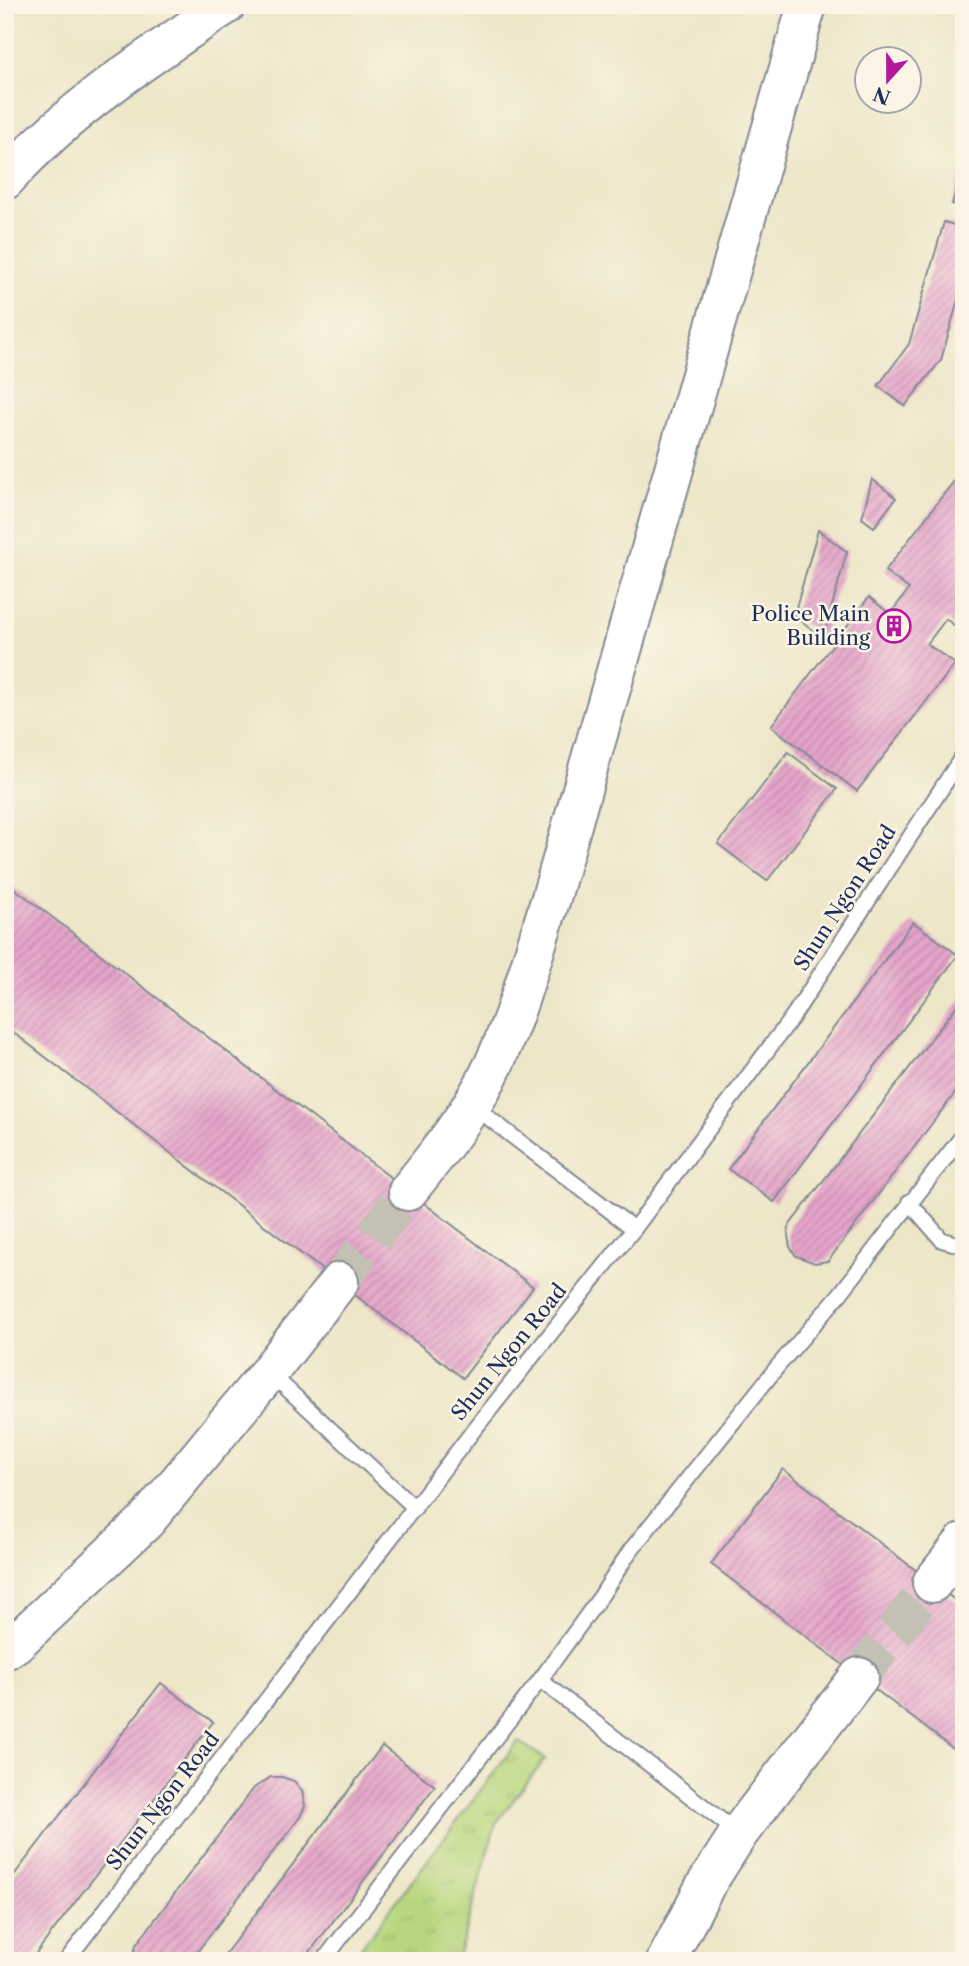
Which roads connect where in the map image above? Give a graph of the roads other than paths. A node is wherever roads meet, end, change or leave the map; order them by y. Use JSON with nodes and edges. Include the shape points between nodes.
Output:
{"nodes":[{"id":1,"x":226,"y":5,"type":"edge"},
{"id":2,"x":807,"y":5,"type":"edge"},
{"id":3,"x":5,"y":180,"type":"edge"},
{"id":4,"x":964,"y":754,"type":"edge"},
{"id":5,"x":472,"y":1105,"type":"junction"},
{"id":6,"x":964,"y":1134,"type":"edge"},
{"id":7,"x":408,"y":1191,"type":"tunnel mouth"},
{"id":8,"x":909,"y":1202,"type":"junction"},
{"id":9,"x":634,"y":1229,"type":"junction"},
{"id":10,"x":964,"y":1246,"type":"edge"},
{"id":11,"x":339,"y":1282,"type":"tunnel mouth"},
{"id":12,"x":269,"y":1372,"type":"junction"},
{"id":13,"x":415,"y":1508,"type":"junction"},
{"id":14,"x":964,"y":1542,"type":"edge"},
{"id":15,"x":932,"y":1583,"type":"tunnel mouth"},
{"id":16,"x":9,"y":1652,"type":"edge"},
{"id":17,"x":859,"y":1677,"type":"tunnel mouth"},
{"id":18,"x":540,"y":1680,"type":"junction"},
{"id":19,"x":739,"y":1833,"type":"junction"},
{"id":20,"x":66,"y":1961,"type":"edge"},
{"id":21,"x":323,"y":1961,"type":"edge"},
{"id":22,"x":666,"y":1961,"type":"edge"}],
"edges":[{"from":1,"to":3,"type":"highway","via":[[89,102]]},
{"from":2,"to":5,"type":"highway","via":[[551,898],[508,1030]]},
{"from":4,"to":9,"type":"lane","name":"Shun Ngon Road","via":[[793,1016]]},
{"from":5,"to":7,"type":"highway"},
{"from":5,"to":9,"type":"lane"},
{"from":6,"to":8,"type":"lane"},
{"from":8,"to":10,"type":"lane","via":[[942,1240]]},
{"from":8,"to":18,"type":"lane","via":[[841,1294],[630,1551]]},
{"from":9,"to":13,"type":"lane","name":"Shun Ngon Road"},
{"from":11,"to":12,"type":"highway"},
{"from":12,"to":13,"type":"lane"},
{"from":12,"to":16,"type":"highway","via":[[146,1521]]},
{"from":13,"to":20,"type":"lane","name":"Shun Ngon Road"},
{"from":14,"to":15,"type":"highway"},
{"from":17,"to":19,"type":"highway"},
{"from":18,"to":19,"type":"lane"},
{"from":18,"to":21,"type":"lane"},
{"from":19,"to":22,"type":"highway"}]}
